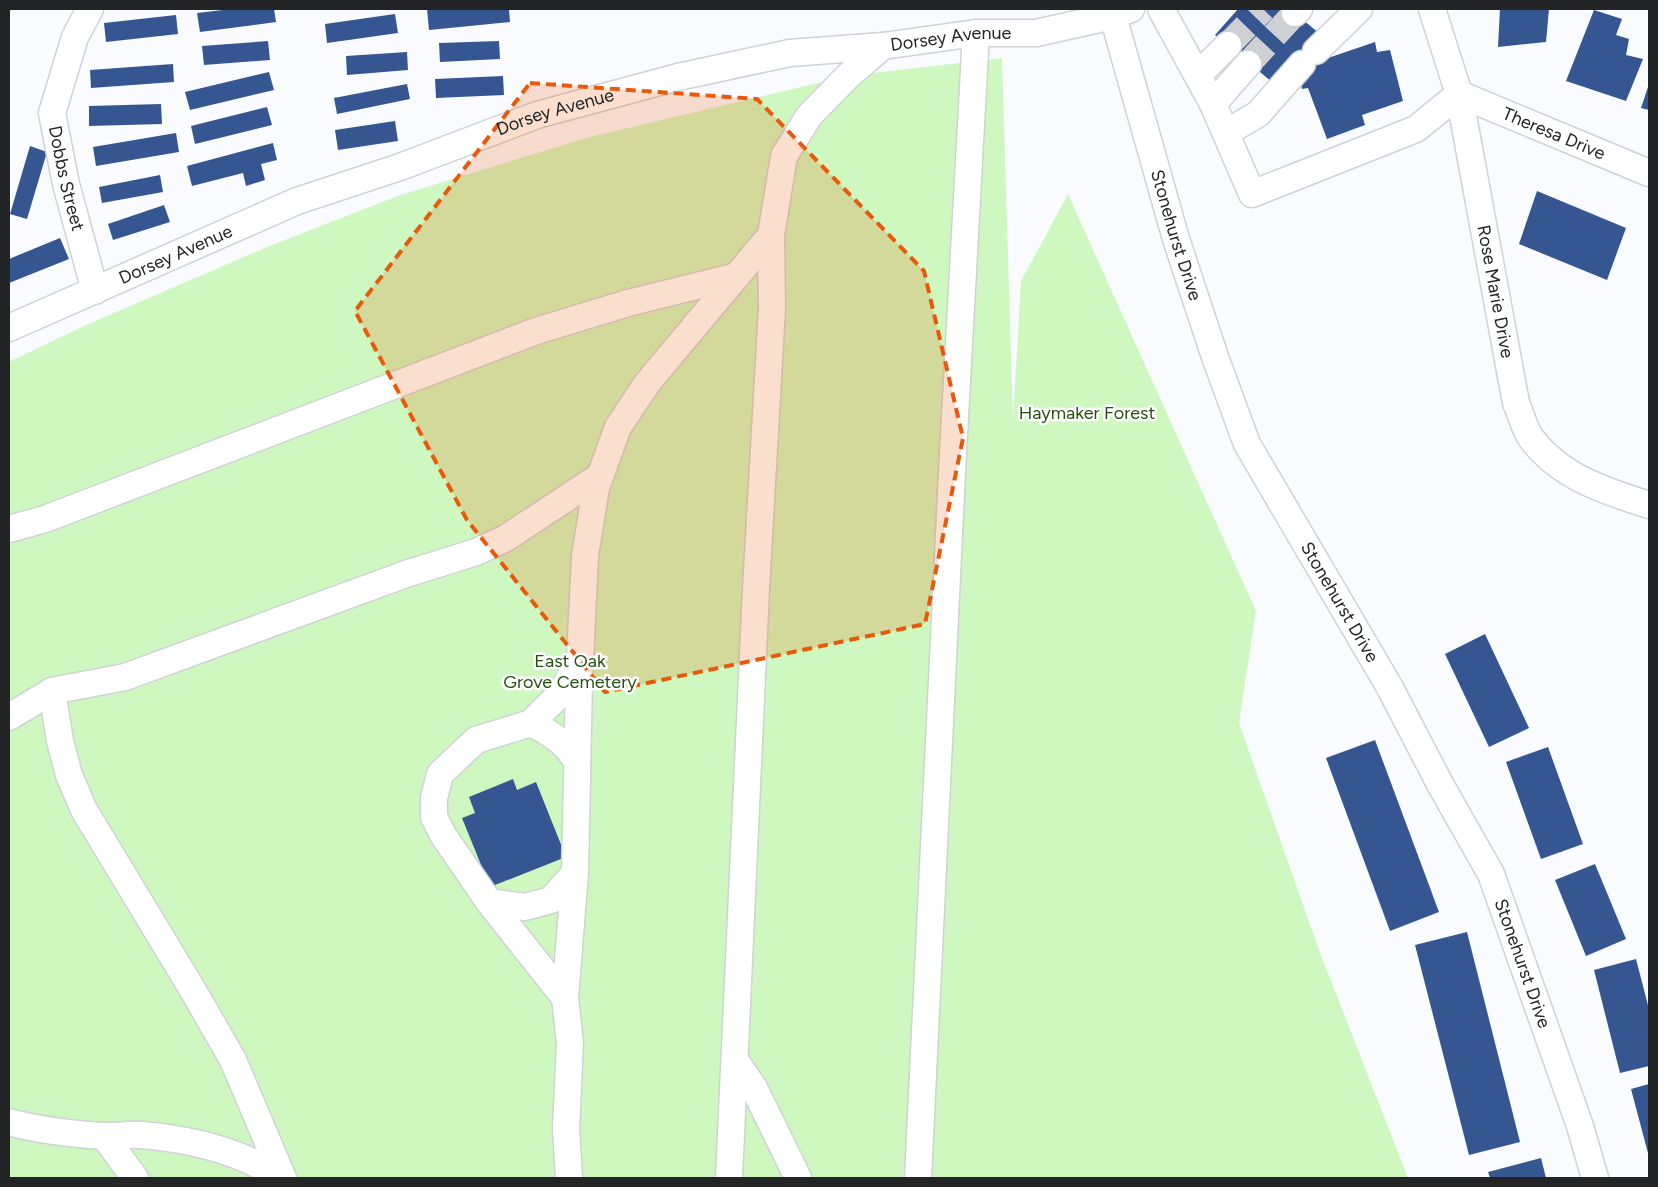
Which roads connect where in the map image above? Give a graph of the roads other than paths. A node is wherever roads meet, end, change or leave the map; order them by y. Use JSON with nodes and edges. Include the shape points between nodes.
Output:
{"nodes":[{"id":1,"x":90,"y":9,"type":"edge"},
{"id":2,"x":1161,"y":9,"type":"edge"},
{"id":3,"x":1432,"y":9,"type":"edge"},
{"id":4,"x":1355,"y":10,"type":"edge"},
{"id":5,"x":1122,"y":12,"type":"edge"},
{"id":6,"x":976,"y":33,"type":"junction"},
{"id":7,"x":1228,"y":45,"type":"tunnel mouth"},
{"id":8,"x":883,"y":46,"type":"junction"},
{"id":9,"x":1248,"y":64,"type":"tunnel mouth"},
{"id":10,"x":1198,"y":75,"type":"junction"},
{"id":11,"x":1459,"y":94,"type":"junction"},
{"id":12,"x":1213,"y":104,"type":"junction"},
{"id":13,"x":1227,"y":132,"type":"junction"},
{"id":14,"x":1649,"y":173,"type":"edge"},
{"id":15,"x":770,"y":235,"type":"junction"},
{"id":16,"x":737,"y":276,"type":"junction"},
{"id":17,"x":95,"y":291,"type":"junction"},
{"id":18,"x":9,"y":328,"type":"edge"},
{"id":19,"x":600,"y":476,"type":"junction"},
{"id":20,"x":1649,"y":505,"type":"edge"},
{"id":21,"x":9,"y":529,"type":"edge"},
{"id":22,"x":580,"y":655,"type":"junction"},
{"id":23,"x":52,"y":691,"type":"junction"},
{"id":24,"x":9,"y":717,"type":"edge"},
{"id":25,"x":530,"y":723,"type":"junction"},
{"id":26,"x":576,"y":762,"type":"junction"},
{"id":27,"x":575,"y":873,"type":"junction"},
{"id":28,"x":490,"y":902,"type":"junction"},
{"id":29,"x":565,"y":998,"type":"junction"},
{"id":30,"x":735,"y":1060,"type":"junction"},
{"id":31,"x":9,"y":1122,"type":"edge"},
{"id":32,"x":104,"y":1136,"type":"junction"},
{"id":33,"x":136,"y":1178,"type":"edge"},
{"id":34,"x":282,"y":1178,"type":"edge"},
{"id":35,"x":569,"y":1178,"type":"edge"},
{"id":36,"x":729,"y":1178,"type":"edge"},
{"id":37,"x":798,"y":1178,"type":"edge"},
{"id":38,"x":918,"y":1178,"type":"edge"},
{"id":39,"x":1595,"y":1178,"type":"edge"}],
"edges":[{"from":1,"to":17,"type":"street","name":"Dobbs Street","via":[[75,38],[52,113],[66,184]]},
{"from":2,"to":10,"type":"street"},
{"from":3,"to":11,"type":"street","name":"Rose Marie Drive"},
{"from":4,"to":13,"type":"street","via":[[1258,114]]},
{"from":5,"to":6,"type":"street","name":"Dorsey Avenue","via":[[1036,33]]},
{"from":5,"to":39,"type":"street","name":"Stonehurst Drive","via":[[1176,239],[1248,444],[1385,677],[1491,874],[1580,1126]]},
{"from":6,"to":8,"type":"street","name":"Dorsey Avenue"},
{"from":6,"to":38,"type":"street"},
{"from":7,"to":10,"type":"street"},
{"from":8,"to":15,"type":"street","via":[[809,116],[784,156]]},
{"from":8,"to":17,"type":"street","name":"Dorsey Avenue","via":[[790,53],[678,77],[537,115],[400,167],[297,201]]},
{"from":9,"to":12,"type":"street"},
{"from":10,"to":12,"type":"street"},
{"from":11,"to":13,"type":"street","via":[[1416,129],[1252,194]]},
{"from":11,"to":14,"type":"street","name":"Theresa Drive"},
{"from":11,"to":20,"type":"street","name":"Rose Marie Drive","via":[[1516,402],[1531,437],[1562,469],[1603,490]]},
{"from":12,"to":13,"type":"street"},
{"from":15,"to":16,"type":"street"},
{"from":15,"to":30,"type":"street","via":[[772,308]]},
{"from":16,"to":19,"type":"street","via":[[648,382],[618,427]]},
{"from":16,"to":21,"type":"street","via":[[628,303],[536,332],[45,519]]},
{"from":17,"to":18,"type":"street","name":"Dorsey Avenue"},
{"from":19,"to":22,"type":"street","via":[[585,556]]},
{"from":19,"to":23,"type":"street","via":[[506,538],[476,552],[125,677]]},
{"from":22,"to":25,"type":"street","via":[[562,692]]},
{"from":22,"to":26,"type":"street"},
{"from":23,"to":24,"type":"street"},
{"from":23,"to":34,"type":"street","via":[[69,775],[84,810],[233,1060]]},
{"from":25,"to":26,"type":"street","via":[[552,734],[569,748]]},
{"from":25,"to":28,"type":"street","via":[[476,740],[440,774],[434,798],[434,817],[443,835]]},
{"from":26,"to":27,"type":"street"},
{"from":27,"to":28,"type":"street","via":[[552,900],[525,907]]},
{"from":27,"to":29,"type":"street"},
{"from":28,"to":29,"type":"street"},
{"from":29,"to":35,"type":"street","via":[[570,1043],[566,1129]]},
{"from":30,"to":36,"type":"street"},
{"from":30,"to":37,"type":"street","via":[[754,1088]]},
{"from":31,"to":32,"type":"street"},
{"from":32,"to":33,"type":"street"},
{"from":32,"to":34,"type":"street","via":[[140,1134],[224,1151],[258,1163]]}]}
